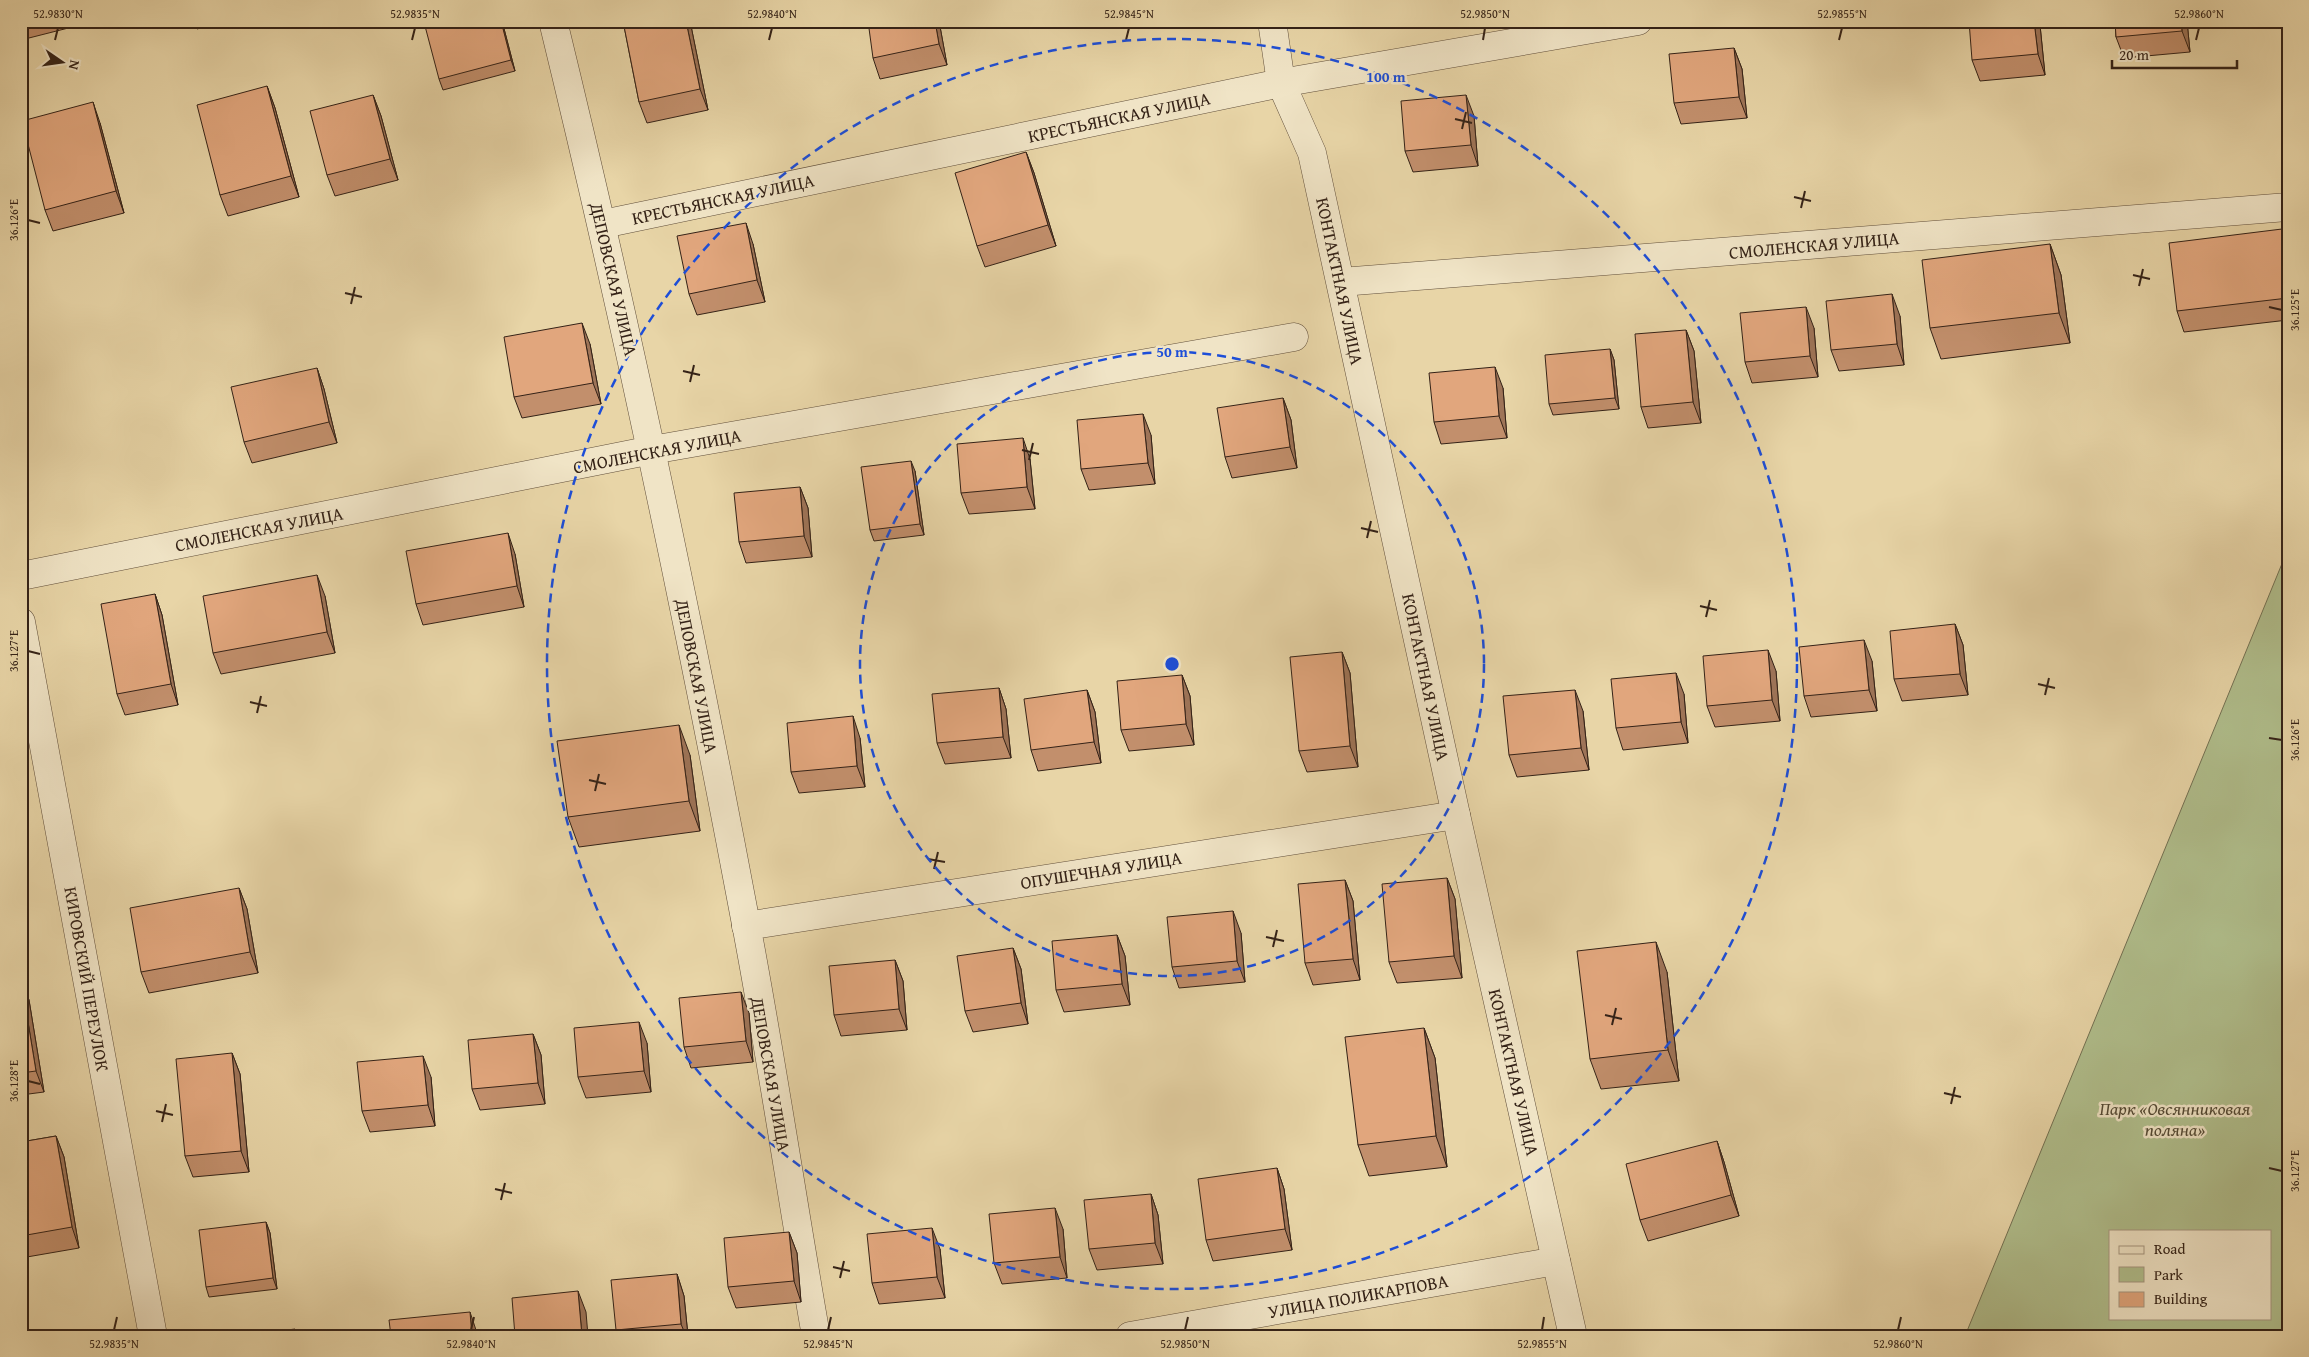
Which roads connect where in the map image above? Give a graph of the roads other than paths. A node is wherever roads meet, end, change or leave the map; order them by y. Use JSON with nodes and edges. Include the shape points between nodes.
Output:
{"nodes":[{"id":1,"x":553,"y":21,"type":"edge"},
{"id":2,"x":1272,"y":21,"type":"edge"},
{"id":3,"x":1638,"y":21,"type":"edge"},
{"id":4,"x":1281,"y":83,"type":"junction"},
{"id":5,"x":2288,"y":207,"type":"edge"},
{"id":6,"x":603,"y":224,"type":"junction"},
{"id":7,"x":1341,"y":282,"type":"junction"},
{"id":8,"x":1294,"y":337,"type":"dead end"},
{"id":9,"x":652,"y":450,"type":"junction"},
{"id":10,"x":21,"y":576,"type":"edge"},
{"id":11,"x":21,"y":622,"type":"edge"},
{"id":12,"x":1456,"y":815,"type":"junction"},
{"id":13,"x":746,"y":926,"type":"junction"},
{"id":14,"x":1556,"y":1261,"type":"junction"},
{"id":15,"x":153,"y":1336,"type":"edge"},
{"id":16,"x":816,"y":1336,"type":"edge"},
{"id":17,"x":1130,"y":1336,"type":"edge"},
{"id":18,"x":1573,"y":1336,"type":"edge"}],
"edges":[{"from":1,"to":6,"type":"street","name":"ДЕПОВСКАЯ УЛИЦА"},
{"from":2,"to":4,"type":"street","name":"КОНТАКТНАЯ УЛИЦА"},
{"from":3,"to":4,"type":"street","name":"КРЕСТЬЯНСКАЯ УЛИЦА"},
{"from":4,"to":6,"type":"street","name":"КРЕСТЬЯНСКАЯ УЛИЦА"},
{"from":4,"to":7,"type":"street","name":"КОНТАКТНАЯ УЛИЦА","via":[[1312,153]]},
{"from":5,"to":7,"type":"street","name":"СМОЛЕНСКАЯ УЛИЦА"},
{"from":6,"to":9,"type":"street","name":"ДЕПОВСКАЯ УЛИЦА"},
{"from":7,"to":12,"type":"street","name":"КОНТАКТНАЯ УЛИЦА"},
{"from":8,"to":9,"type":"street","name":"СМОЛЕНСКАЯ УЛИЦА"},
{"from":9,"to":10,"type":"street","name":"СМОЛЕНСКАЯ УЛИЦА"},
{"from":9,"to":13,"type":"street","name":"ДЕПОВСКАЯ УЛИЦА"},
{"from":11,"to":15,"type":"street","name":"КИРОВСКИЙ ПЕРЕУЛОК"},
{"from":12,"to":13,"type":"street","name":"ОПУШЕЧНАЯ УЛИЦА"},
{"from":12,"to":14,"type":"street","name":"КОНТАКТНАЯ УЛИЦА"},
{"from":13,"to":16,"type":"street","name":"ДЕПОВСКАЯ УЛИЦА"},
{"from":14,"to":17,"type":"street","name":"УЛИЦА ПОЛИКАРПОВА"},
{"from":14,"to":18,"type":"street","name":"КОНТАКТНАЯ УЛИЦА"}]}
